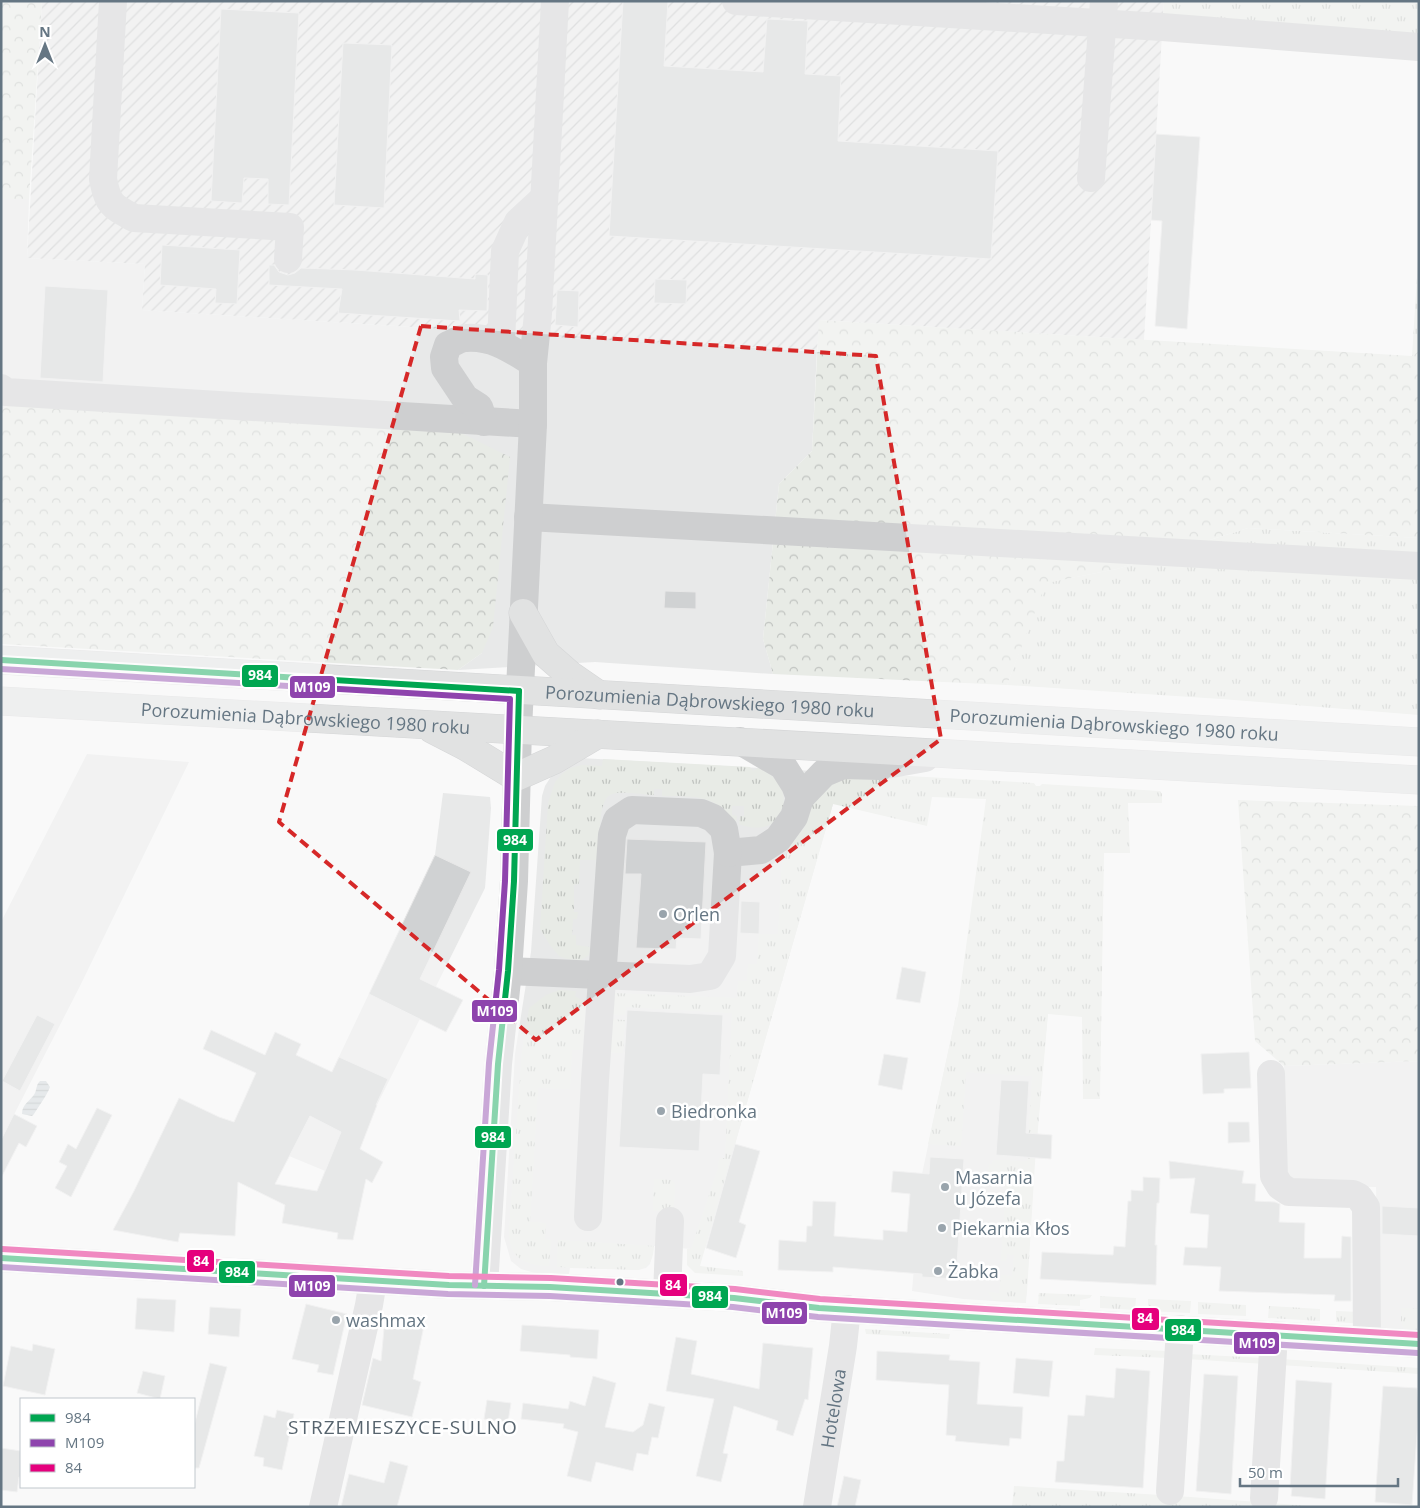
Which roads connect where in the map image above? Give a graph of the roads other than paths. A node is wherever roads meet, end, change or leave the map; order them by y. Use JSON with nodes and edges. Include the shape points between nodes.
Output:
{"nodes":[{"id":1,"x":113,"y":1,"type":"edge"},
{"id":2,"x":555,"y":1,"type":"edge"},
{"id":3,"x":736,"y":1,"type":"edge"},
{"id":4,"x":1103,"y":13,"type":"edge"},
{"id":5,"x":1419,"y":47,"type":"edge"},
{"id":6,"x":1091,"y":178,"type":"dead end"},
{"id":7,"x":544,"y":198,"type":"junction"},
{"id":8,"x":288,"y":259,"type":"dead end"},
{"id":9,"x":501,"y":343,"type":"junction"},
{"id":10,"x":533,"y":363,"type":"junction"},
{"id":11,"x":1,"y":388,"type":"edge"},
{"id":12,"x":484,"y":422,"type":"junction"},
{"id":13,"x":533,"y":424,"type":"junction"},
{"id":14,"x":528,"y":517,"type":"junction"},
{"id":15,"x":1419,"y":566,"type":"edge"},
{"id":16,"x":523,"y":612,"type":"junction"},
{"id":17,"x":1,"y":660,"type":"edge"},
{"id":18,"x":519,"y":690,"type":"junction"},
{"id":19,"x":600,"y":696,"type":"junction"},
{"id":20,"x":1,"y":701,"type":"edge"},
{"id":21,"x":422,"y":724,"type":"junction"},
{"id":22,"x":518,"y":729,"type":"junction"},
{"id":23,"x":598,"y":734,"type":"junction"},
{"id":24,"x":740,"y":741,"type":"junction"},
{"id":25,"x":1419,"y":742,"type":"edge"},
{"id":26,"x":945,"y":754,"type":"junction"},
{"id":27,"x":516,"y":777,"type":"junction"},
{"id":28,"x":1419,"y":780,"type":"edge"},
{"id":29,"x":800,"y":798,"type":"junction"},
{"id":30,"x":728,"y":853,"type":"junction"},
{"id":31,"x":508,"y":971,"type":"junction"},
{"id":32,"x":602,"y":975,"type":"junction"},
{"id":33,"x":1271,"y":1074,"type":"dead end"},
{"id":34,"x":588,"y":1217,"type":"dead end"},
{"id":35,"x":670,"y":1221,"type":"dead end"},
{"id":36,"x":1,"y":1258,"type":"edge"},
{"id":37,"x":373,"y":1281,"type":"junction"},
{"id":38,"x":484,"y":1286,"type":"junction"},
{"id":39,"x":667,"y":1294,"type":"junction"},
{"id":40,"x":847,"y":1309,"type":"junction"},
{"id":41,"x":1180,"y":1329,"type":"junction"},
{"id":42,"x":1274,"y":1335,"type":"junction"},
{"id":43,"x":1367,"y":1341,"type":"junction"},
{"id":44,"x":1419,"y":1344,"type":"edge"},
{"id":45,"x":1170,"y":1491,"type":"dead end"},
{"id":46,"x":1264,"y":1498,"type":"dead end"},
{"id":47,"x":323,"y":1507,"type":"edge"},
{"id":48,"x":817,"y":1507,"type":"edge"}],
"edges":[{"from":1,"to":8,"type":"street","via":[[103,179],[106,198],[134,218],[290,227]]},
{"from":2,"to":7,"type":"street"},
{"from":3,"to":4,"type":"street"},
{"from":4,"to":5,"type":"street","via":[[1162,27]]},
{"from":4,"to":6,"type":"street"},
{"from":7,"to":9,"type":"street","via":[[518,222],[505,251]]},
{"from":7,"to":10,"type":"street"},
{"from":9,"to":10,"type":"street"},
{"from":9,"to":12,"type":"street","via":[[465,338],[448,345],[444,357],[445,368],[453,382],[466,398],[479,407]]},
{"from":10,"to":13,"type":"street"},
{"from":11,"to":12,"type":"street","via":[[6,392]]},
{"from":12,"to":13,"type":"street"},
{"from":13,"to":14,"type":"street"},
{"from":14,"to":15,"type":"street"},
{"from":14,"to":16,"type":"street"},
{"from":16,"to":18,"type":"street"},
{"from":16,"to":19,"type":"main road","via":[[546,654],[570,676]]},
{"from":17,"to":18,"type":"main road","name":"Porozumienia Dąbrowskiego 1980 roku"},
{"from":18,"to":19,"type":"main road","name":"Porozumienia Dąbrowskiego 1980 roku"},
{"from":18,"to":22,"type":"street"},
{"from":19,"to":25,"type":"main road","name":"Porozumienia Dąbrowskiego 1980 roku"},
{"from":20,"to":21,"type":"main road","name":"Porozumienia Dąbrowskiego 1980 roku"},
{"from":21,"to":22,"type":"main road","name":"Porozumienia Dąbrowskiego 1980 roku"},
{"from":21,"to":27,"type":"main road"},
{"from":22,"to":23,"type":"main road","name":"Porozumienia Dąbrowskiego 1980 roku"},
{"from":22,"to":27,"type":"street"},
{"from":23,"to":24,"type":"main road","name":"Porozumienia Dąbrowskiego 1980 roku"},
{"from":23,"to":27,"type":"main road","via":[[554,760]]},
{"from":24,"to":26,"type":"main road","name":"Porozumienia Dąbrowskiego 1980 roku"},
{"from":24,"to":29,"type":"street","via":[[783,766]]},
{"from":26,"to":28,"type":"main road","name":"Porozumienia Dąbrowskiego 1980 roku"},
{"from":26,"to":29,"type":"street","via":[[880,766],[843,765],[824,773]]},
{"from":27,"to":31,"type":"street"},
{"from":29,"to":30,"type":"street","via":[[794,817],[778,840],[761,850]]},
{"from":30,"to":32,"type":"street","via":[[722,956],[710,976],[690,979]]},
{"from":30,"to":32,"type":"street","via":[[724,829],[713,818],[701,813],[632,810],[617,820],[612,835]]},
{"from":31,"to":32,"type":"street"},
{"from":31,"to":38,"type":"street","via":[[499,1052]]},
{"from":32,"to":34,"type":"street"},
{"from":33,"to":43,"type":"street","via":[[1274,1176],[1280,1186],[1289,1192],[1352,1194],[1359,1197],[1366,1207]]},
{"from":35,"to":39,"type":"street"},
{"from":36,"to":37,"type":"street"},
{"from":37,"to":38,"type":"street"},
{"from":37,"to":47,"type":"street"},
{"from":38,"to":39,"type":"street"},
{"from":39,"to":40,"type":"street"},
{"from":40,"to":41,"type":"street"},
{"from":40,"to":48,"type":"street","name":"Hotelowa"},
{"from":41,"to":42,"type":"street"},
{"from":41,"to":45,"type":"street"},
{"from":42,"to":43,"type":"street"},
{"from":42,"to":46,"type":"street"},
{"from":43,"to":44,"type":"street"}]}
